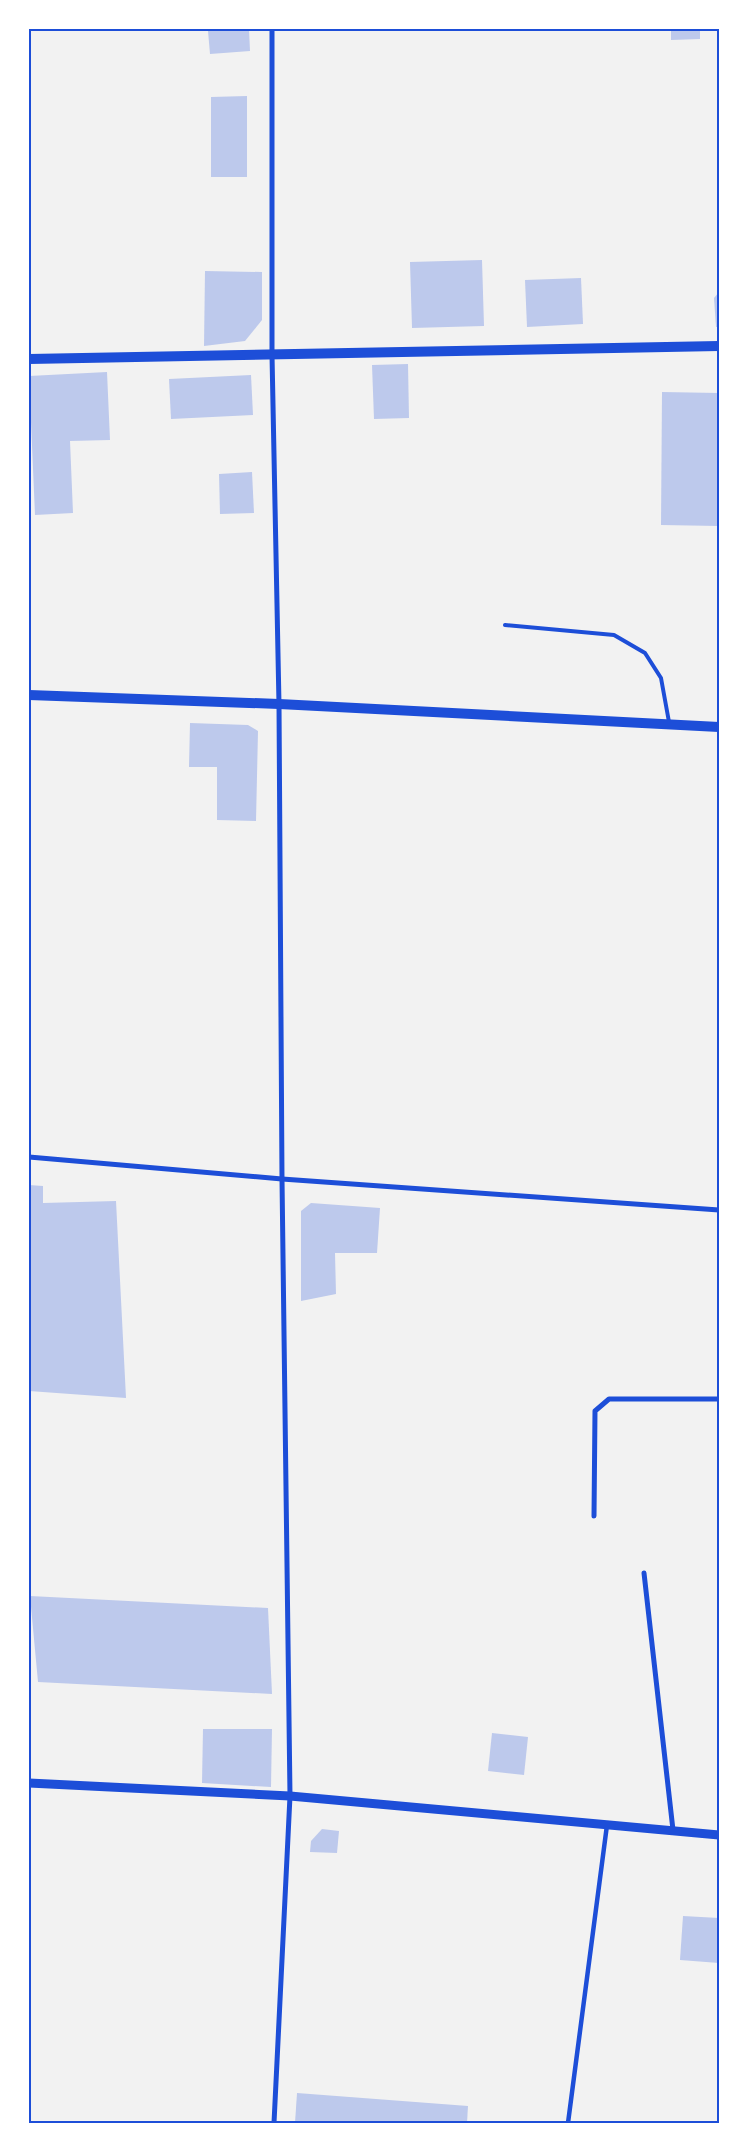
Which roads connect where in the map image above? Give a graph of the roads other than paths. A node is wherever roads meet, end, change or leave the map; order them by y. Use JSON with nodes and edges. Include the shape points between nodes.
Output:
{"nodes":[{"id":1,"x":272,"y":29,"type":"edge"},
{"id":2,"x":719,"y":346,"type":"edge"},
{"id":3,"x":272,"y":355,"type":"junction"},
{"id":4,"x":29,"y":359,"type":"edge"},
{"id":5,"x":504,"y":625,"type":"dead end"},
{"id":6,"x":29,"y":695,"type":"edge"},
{"id":7,"x":280,"y":704,"type":"junction"},
{"id":8,"x":670,"y":724,"type":"junction"},
{"id":9,"x":719,"y":727,"type":"edge"},
{"id":10,"x":29,"y":1157,"type":"edge"},
{"id":11,"x":282,"y":1179,"type":"junction"},
{"id":12,"x":719,"y":1210,"type":"edge"},
{"id":13,"x":719,"y":1399,"type":"edge"},
{"id":14,"x":594,"y":1516,"type":"dead end"},
{"id":15,"x":644,"y":1573,"type":"dead end"},
{"id":16,"x":29,"y":1783,"type":"edge"},
{"id":17,"x":290,"y":1796,"type":"junction"},
{"id":18,"x":607,"y":1824,"type":"junction"},
{"id":19,"x":673,"y":1830,"type":"junction"},
{"id":20,"x":719,"y":1835,"type":"edge"},
{"id":21,"x":274,"y":2123,"type":"edge"},
{"id":22,"x":568,"y":2123,"type":"edge"}],
"edges":[{"from":1,"to":3,"type":"street"},
{"from":2,"to":3,"type":"main road"},
{"from":3,"to":4,"type":"main road"},
{"from":3,"to":7,"type":"street"},
{"from":5,"to":8,"type":"lane","via":[[614,636],[645,653],[661,678]]},
{"from":6,"to":7,"type":"main road"},
{"from":7,"to":8,"type":"main road"},
{"from":7,"to":11,"type":"street"},
{"from":8,"to":9,"type":"main road"},
{"from":10,"to":11,"type":"street"},
{"from":11,"to":12,"type":"street"},
{"from":11,"to":17,"type":"street"},
{"from":13,"to":14,"type":"street","via":[[609,1399],[595,1412]]},
{"from":15,"to":19,"type":"street"},
{"from":16,"to":17,"type":"street"},
{"from":17,"to":18,"type":"street"},
{"from":17,"to":21,"type":"street"},
{"from":18,"to":19,"type":"street"},
{"from":18,"to":22,"type":"street"},
{"from":19,"to":20,"type":"street"}]}
